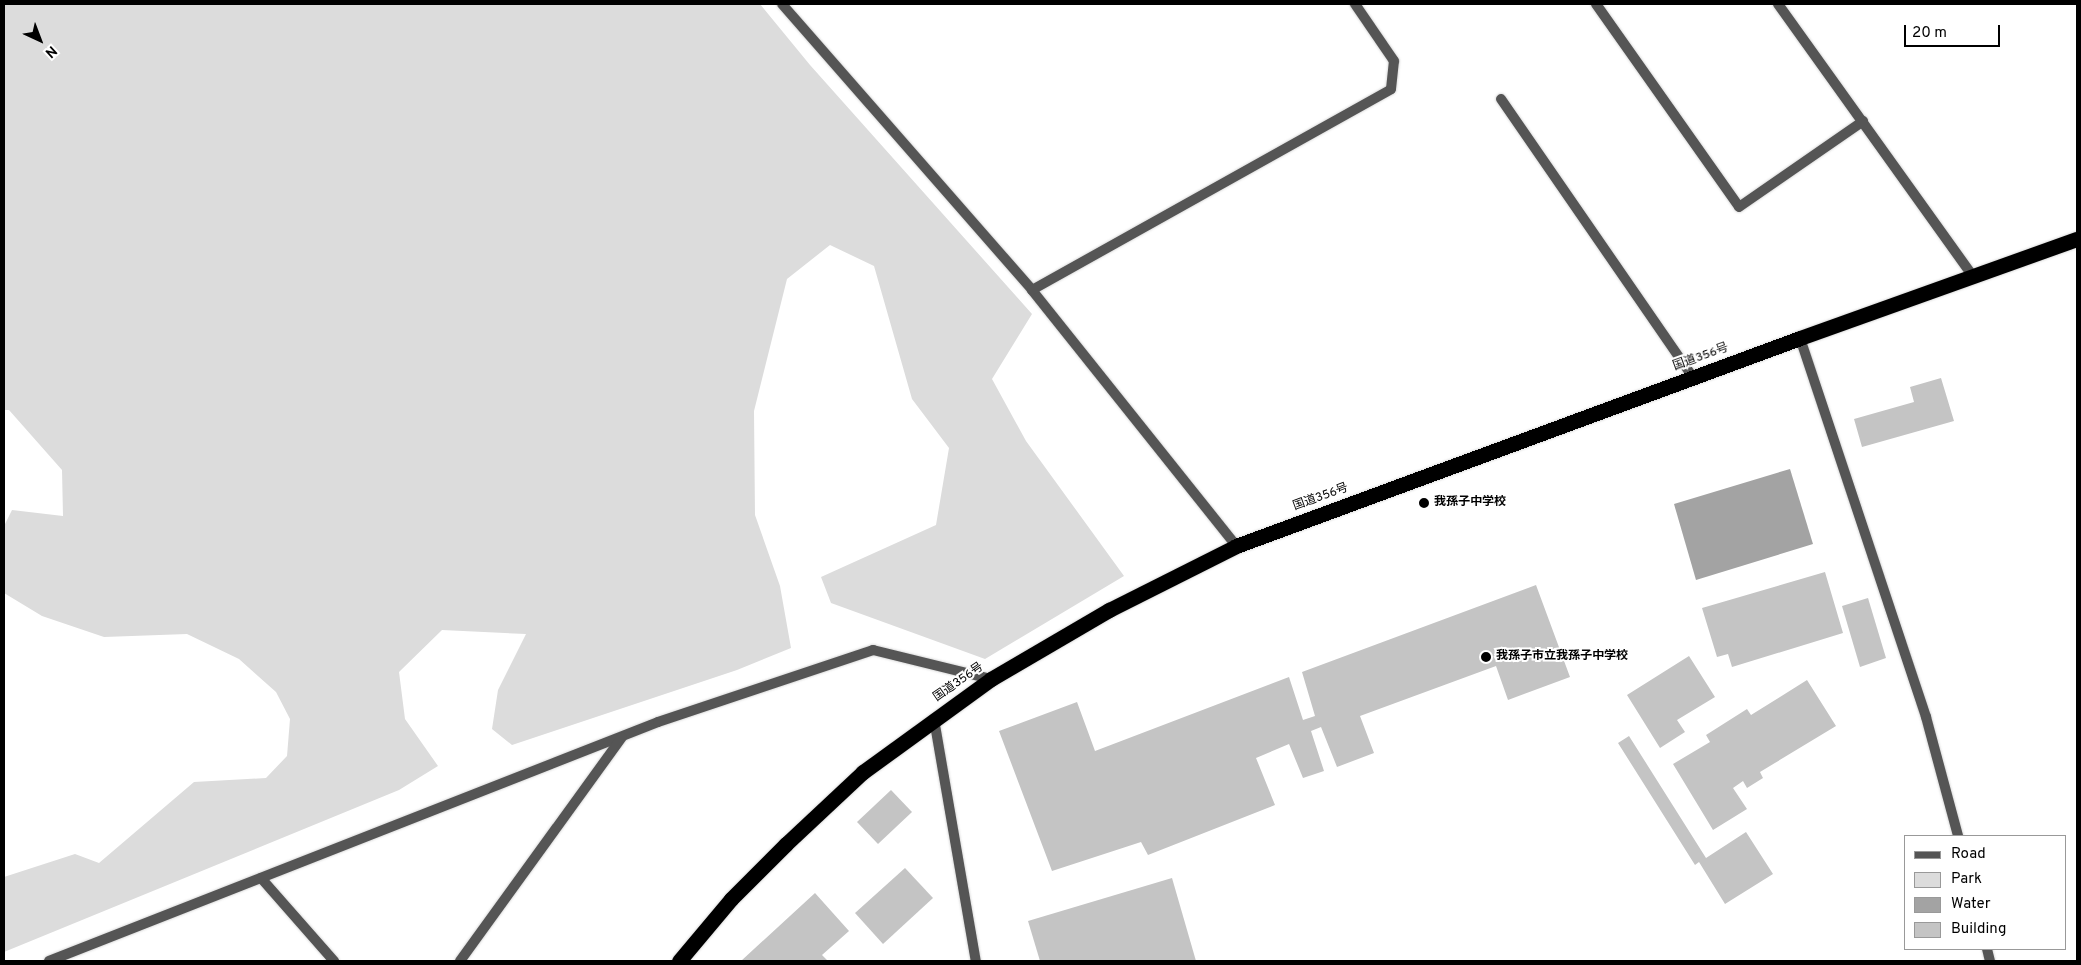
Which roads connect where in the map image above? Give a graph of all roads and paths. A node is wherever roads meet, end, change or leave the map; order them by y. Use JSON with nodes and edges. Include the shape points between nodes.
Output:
{"nodes":[{"id":1,"x":782,"y":4,"type":"edge"},
{"id":2,"x":1355,"y":4,"type":"edge"},
{"id":3,"x":1596,"y":4,"type":"edge"},
{"id":4,"x":1778,"y":4,"type":"edge"},
{"id":5,"x":1500,"y":99,"type":"dead end"},
{"id":6,"x":1863,"y":121,"type":"junction"},
{"id":7,"x":2077,"y":239,"type":"edge"},
{"id":8,"x":1972,"y":275,"type":"junction"},
{"id":9,"x":1032,"y":290,"type":"junction"},
{"id":10,"x":1800,"y":338,"type":"junction"},
{"id":11,"x":1693,"y":377,"type":"junction"},
{"id":12,"x":1236,"y":546,"type":"junction"},
{"id":13,"x":991,"y":679,"type":"junction"},
{"id":14,"x":934,"y":719,"type":"junction"},
{"id":15,"x":623,"y":736,"type":"junction"},
{"id":16,"x":1958,"y":835,"type":"edge"},
{"id":17,"x":261,"y":878,"type":"junction"},
{"id":18,"x":49,"y":961,"type":"edge"},
{"id":19,"x":334,"y":961,"type":"edge"},
{"id":20,"x":460,"y":961,"type":"edge"},
{"id":21,"x":679,"y":961,"type":"edge"},
{"id":22,"x":976,"y":961,"type":"edge"}],
"edges":[{"from":1,"to":9,"type":"street"},
{"from":2,"to":9,"type":"street","via":[[1394,61],[1391,89]]},
{"from":3,"to":6,"type":"street","via":[[1739,207]]},
{"from":4,"to":6,"type":"street"},
{"from":5,"to":11,"type":"street"},
{"from":6,"to":8,"type":"street"},
{"from":7,"to":8,"type":"highway","name":"国道356号"},
{"from":8,"to":10,"type":"highway","name":"国道356号"},
{"from":9,"to":12,"type":"street"},
{"from":10,"to":11,"type":"highway","name":"国道356号"},
{"from":10,"to":16,"type":"street","via":[[1926,717]]},
{"from":11,"to":12,"type":"highway","name":"国道356号"},
{"from":12,"to":13,"type":"highway","name":"国道356号","via":[[1109,610]]},
{"from":13,"to":14,"type":"highway","name":"国道356号"},
{"from":13,"to":15,"type":"street","via":[[873,650]]},
{"from":14,"to":21,"type":"highway","name":"国道356号","via":[[863,772],[786,844],[731,899]]},
{"from":14,"to":22,"type":"street"},
{"from":15,"to":17,"type":"street"},
{"from":15,"to":20,"type":"street"},
{"from":17,"to":18,"type":"street"},
{"from":17,"to":19,"type":"street"}]}
